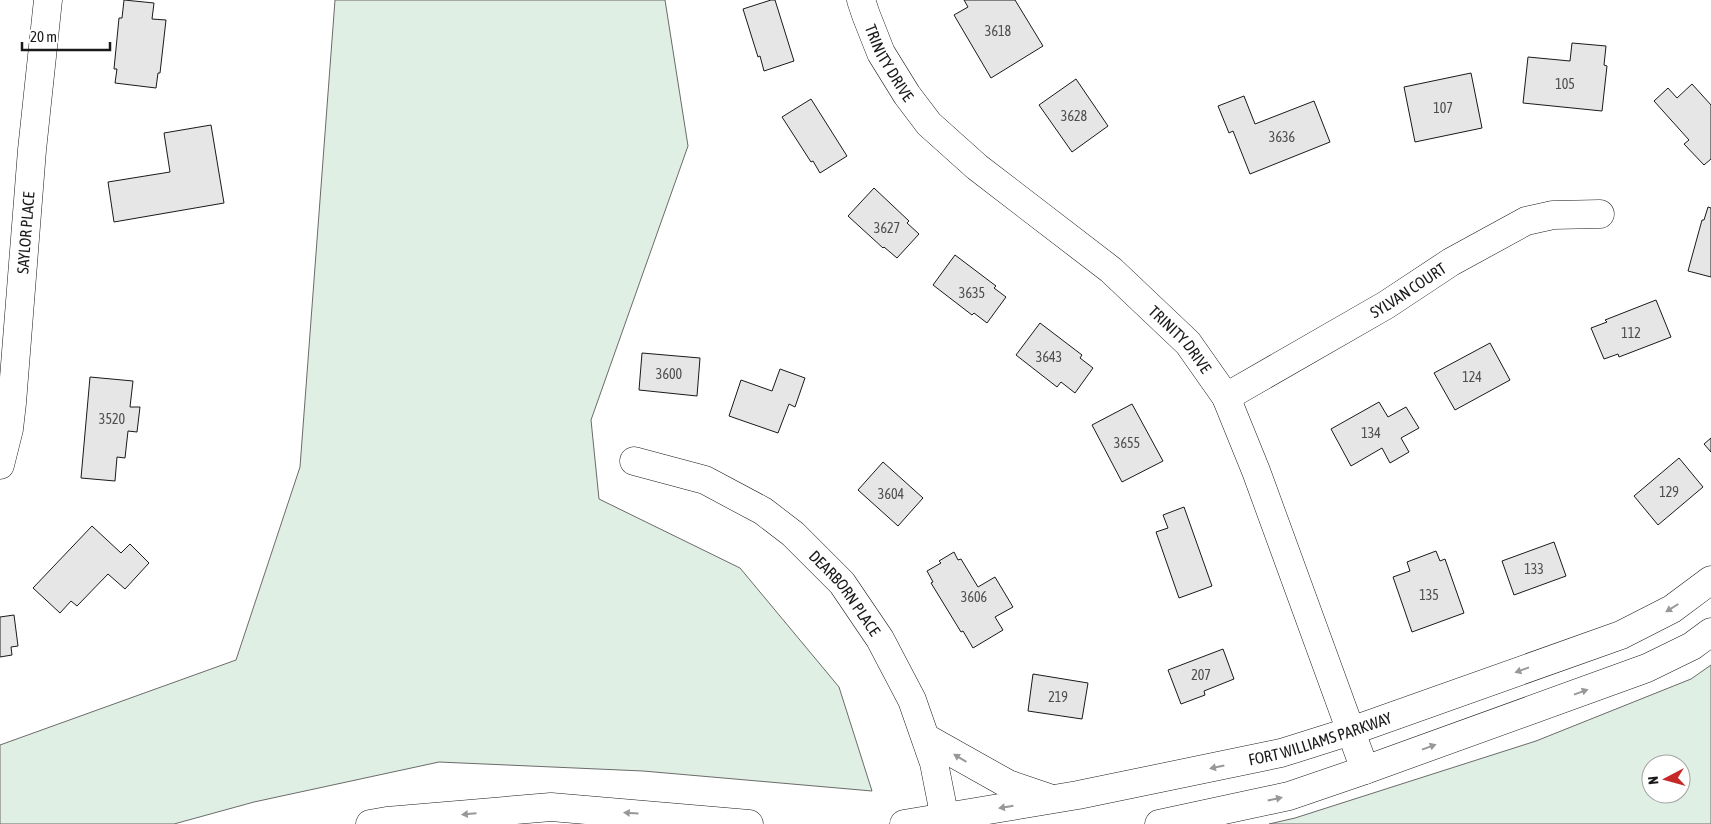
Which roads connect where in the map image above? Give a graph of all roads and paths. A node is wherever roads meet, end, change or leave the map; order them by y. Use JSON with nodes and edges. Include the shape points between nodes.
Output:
{"nodes":[{"id":1,"x":48,"y":0,"type":"edge"},
{"id":2,"x":861,"y":0,"type":"edge"},
{"id":3,"x":1600,"y":214,"type":"dead end"},
{"id":4,"x":1226,"y":397,"type":"junction"},
{"id":5,"x":634,"y":461,"type":"dead end"},
{"id":6,"x":0,"y":465,"type":"edge"},
{"id":7,"x":1711,"y":580,"type":"edge"},
{"id":8,"x":1711,"y":632,"type":"edge"},
{"id":9,"x":1350,"y":731,"type":"junction"},
{"id":10,"x":926,"y":738,"type":"junction"},
{"id":11,"x":1364,"y":770,"type":"junction"},
{"id":12,"x":1052,"y":799,"type":"junction"},
{"id":13,"x":945,"y":820,"type":"edge"},
{"id":14,"x":370,"y":824,"type":"edge"},
{"id":15,"x":733,"y":824,"type":"edge"},
{"id":16,"x":904,"y":824,"type":"edge"},
{"id":17,"x":1159,"y":824,"type":"edge"}],
"edges":[{"from":1,"to":6,"type":"street","name":"SAYLOR PLACE","via":[[32,150],[12,403]]},
{"from":2,"to":4,"type":"street","name":"TRINITY DRIVE","via":[[882,53],[906,95],[929,124],[977,167],[1111,270],[1188,344]]},
{"from":3,"to":4,"type":"street","name":"SYLVAN COURT","via":[[1526,221],[1451,262],[1386,304]]},
{"from":4,"to":9,"type":"street","name":"TRINITY DRIVE"},
{"from":5,"to":10,"type":"street","name":"DEARBORN PLACE","via":[[705,480],[763,511],[793,534],[842,583],[880,639],[912,700]]},
{"from":7,"to":9,"type":"street","name":"FORT WILLIAMS PARKWAY","one_way":true,"via":[[1672,609],[1621,635]]},
{"from":11,"to":8,"type":"street","one_way":true,"via":[[1647,668],[1692,646]]},
{"from":9,"to":11,"type":"street","name":"TRINITY DRIVE"},
{"from":9,"to":12,"type":"street","name":"FORT WILLIAMS PARKWAY","one_way":true,"via":[[1281,753]]},
{"from":12,"to":10,"type":"street","one_way":true,"via":[[1008,784]]},
{"from":10,"to":13,"type":"street","name":"DEARBORN PLACE"},
{"from":17,"to":11,"type":"street","one_way":true,"via":[[1288,796]]},
{"from":12,"to":13,"type":"street","name":"FORT WILLIAMS PARKWAY","one_way":true},
{"from":13,"to":16,"type":"street","name":"FORT WILLIAMS PARKWAY"},
{"from":15,"to":14,"type":"street","one_way":true,"via":[[551,807]]}]}
